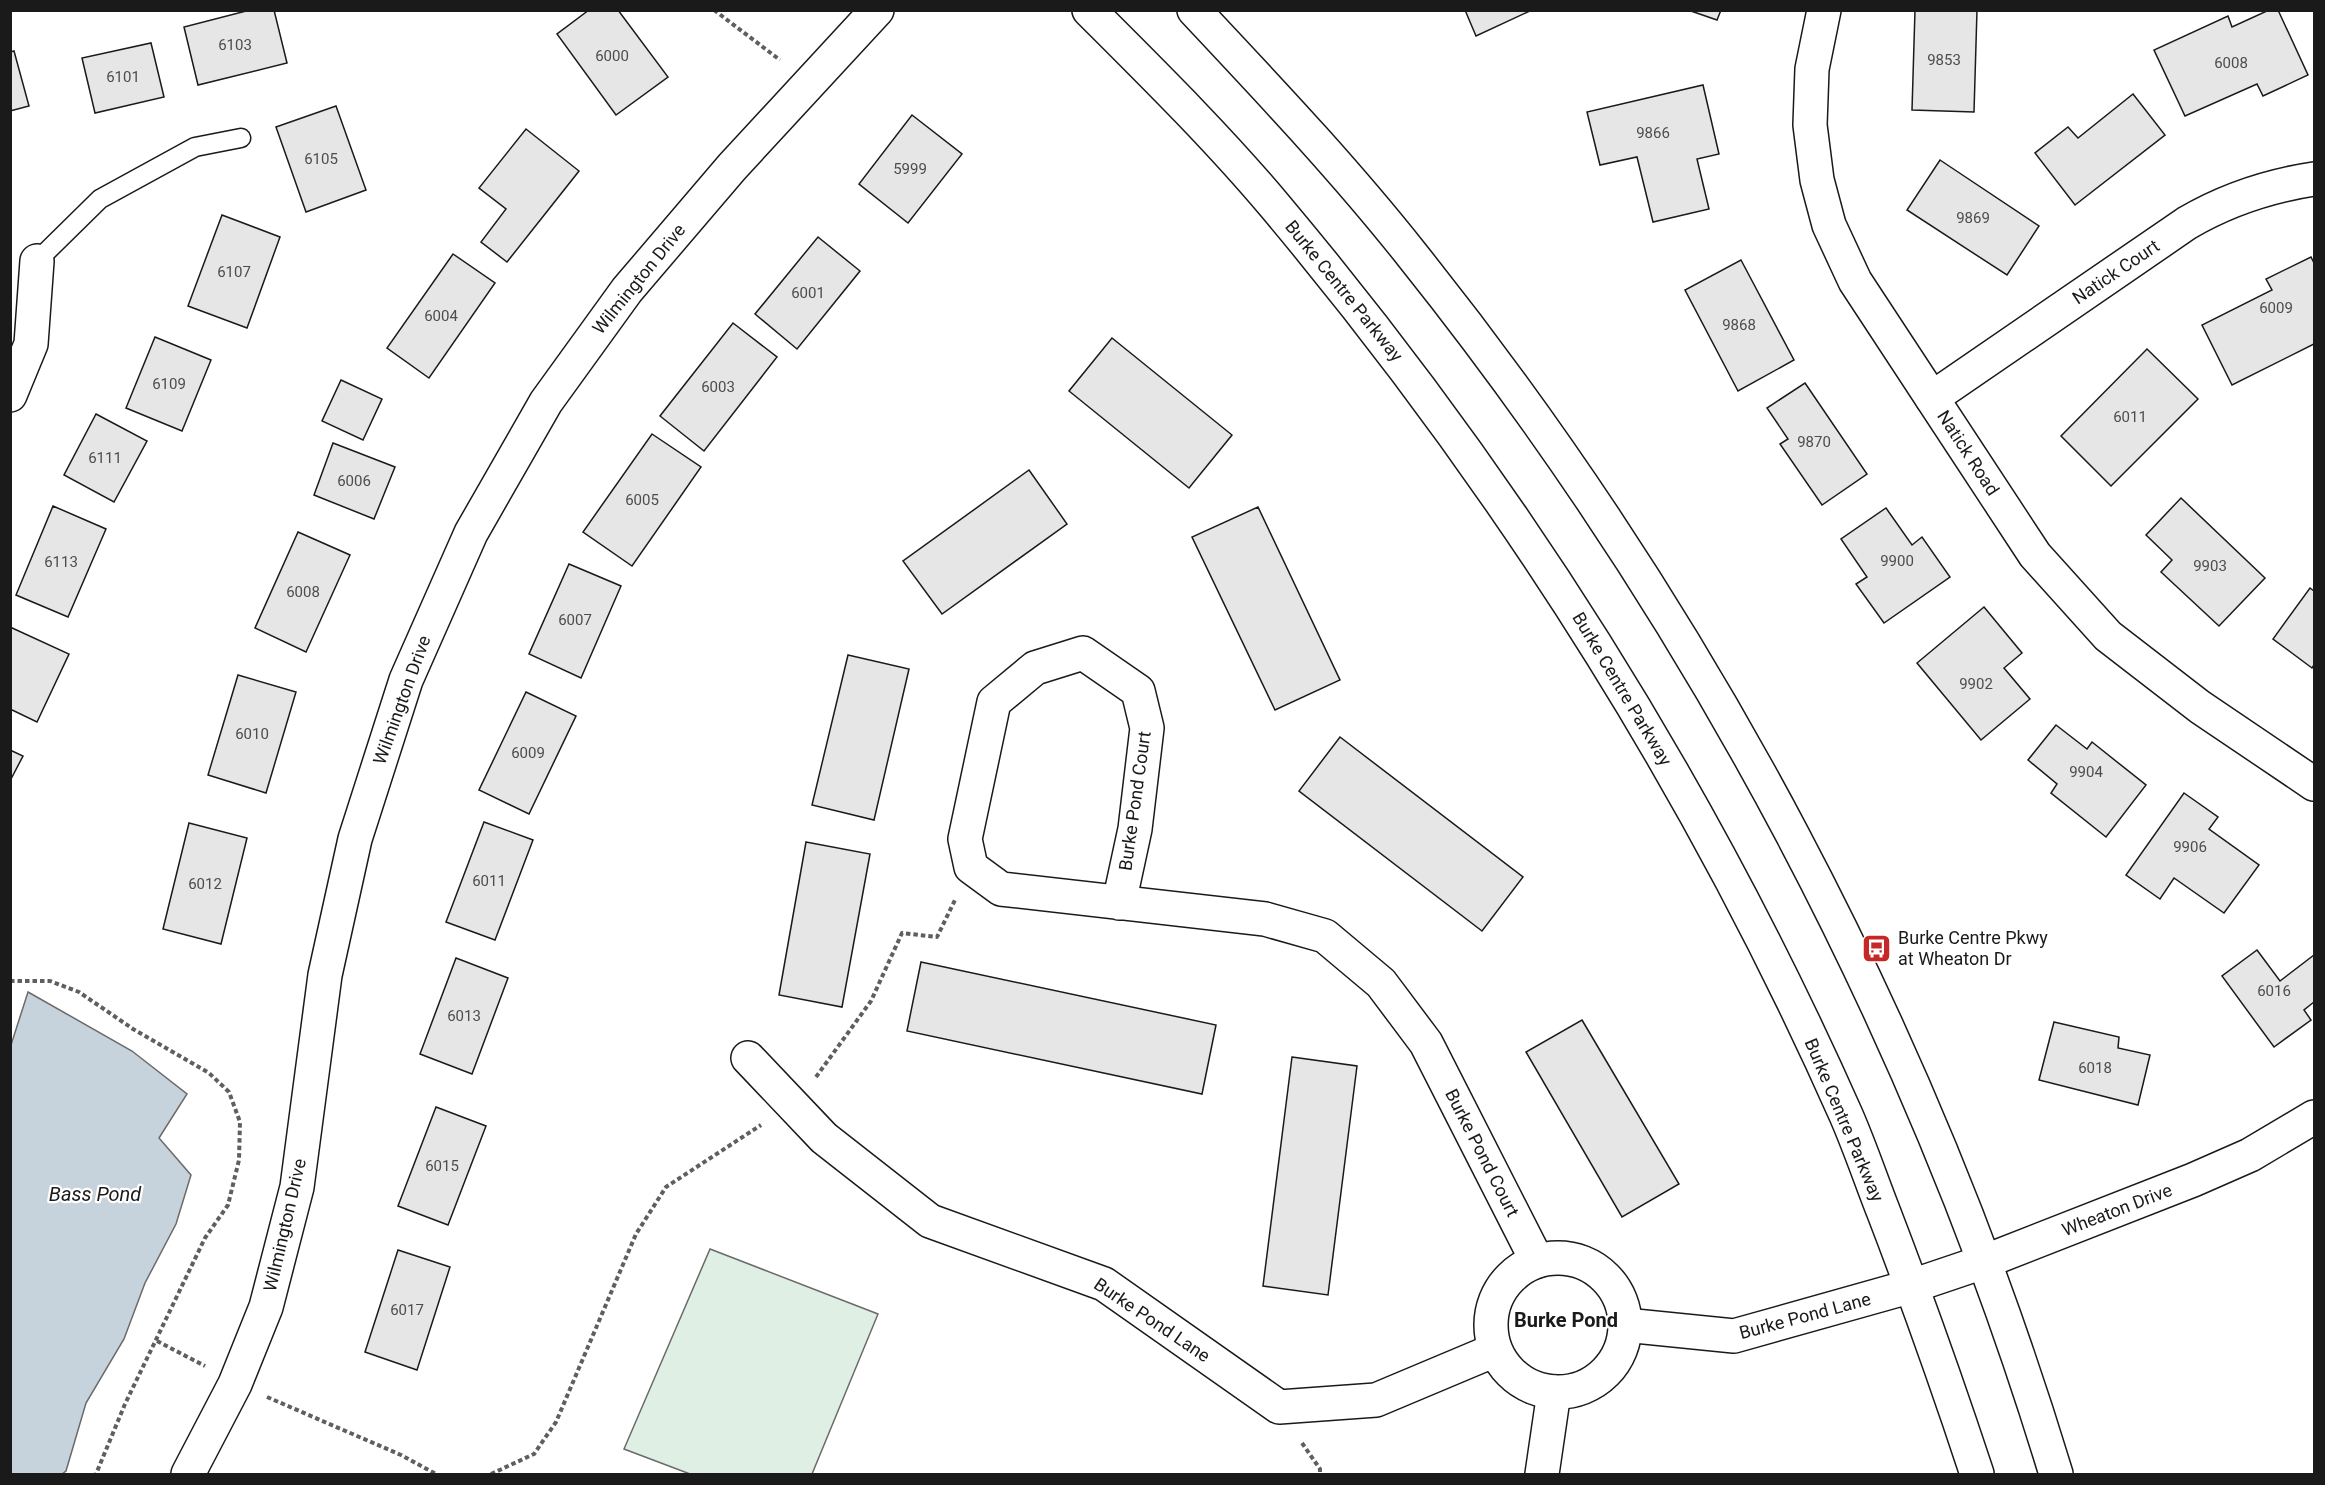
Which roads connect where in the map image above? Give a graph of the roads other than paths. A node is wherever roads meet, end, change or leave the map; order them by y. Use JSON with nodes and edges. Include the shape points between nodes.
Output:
{"nodes":[{"id":1,"x":877,"y":10,"type":"edge"},
{"id":2,"x":1089,"y":10,"type":"edge"},
{"id":3,"x":1194,"y":10,"type":"edge"},
{"id":4,"x":1824,"y":10,"type":"edge"},
{"id":5,"x":241,"y":138,"type":"dead end"},
{"id":6,"x":2314,"y":179,"type":"edge"},
{"id":7,"x":38,"y":261,"type":"joint"},
{"id":8,"x":10,"y":395,"type":"edge"},
{"id":9,"x":1932,"y":398,"type":"junction"},
{"id":10,"x":2314,"y":784,"type":"edge"},
{"id":11,"x":1119,"y":903,"type":"junction"},
{"id":12,"x":748,"y":1058,"type":"dead end"},
{"id":13,"x":2314,"y":1117,"type":"edge"},
{"id":14,"x":1537,"y":1261,"type":"junction"},
{"id":15,"x":1986,"y":1261,"type":"junction"},
{"id":16,"x":1912,"y":1286,"type":"junction"},
{"id":17,"x":1625,"y":1325,"type":"junction"},
{"id":18,"x":1495,"y":1350,"type":"junction"},
{"id":19,"x":1554,"y":1392,"type":"junction"},
{"id":20,"x":188,"y":1474,"type":"edge"},
{"id":21,"x":1542,"y":1474,"type":"edge"},
{"id":22,"x":1977,"y":1474,"type":"edge"},
{"id":23,"x":2056,"y":1474,"type":"edge"}],
"edges":[{"from":1,"to":20,"type":"street","name":"Wilmington Drive","via":[[732,167],[627,290],[546,402],[471,533],[406,680],[355,839],[325,975],[297,1187],[266,1306],[236,1384]]},
{"from":2,"to":16,"type":"street","name":"Burke Centre Parkway","via":[[1166,86],[1273,203],[1413,376],[1537,552],[1652,735],[1754,923],[1847,1118]]},
{"from":3,"to":15,"type":"street","via":[[1319,143],[1419,264],[1583,484],[1677,632],[1767,787],[1864,975],[1960,1192]]},
{"from":4,"to":9,"type":"street","name":"Natick Road","via":[[1812,69],[1810,125],[1817,180],[1829,225],[1855,281]]},
{"from":5,"to":7,"type":"lane","via":[[195,147],[100,199]]},
{"from":6,"to":9,"type":"street","name":"Natick Court","via":[[2257,190],[2217,205]]},
{"from":7,"to":8,"type":"street","via":[[31,344]]},
{"from":9,"to":10,"type":"street","name":"Natick Road","via":[[2036,555],[2108,636],[2200,707]]},
{"from":11,"to":11,"type":"street","name":"Burke Pond Court","via":[[1135,829],[1147,728],[1138,691],[1083,653],[1035,669],[994,702],[965,839],[971,867],[1001,889]]},
{"from":11,"to":14,"type":"street","name":"Burke Pond Court","via":[[1264,919],[1325,936],[1381,983],[1426,1043]]},
{"from":12,"to":18,"type":"street","name":"Burke Pond Lane","via":[[824,1138],[930,1221],[1104,1284],[1279,1407],[1376,1400]]},
{"from":13,"to":15,"type":"street","name":"Wheaton Drive","via":[[2250,1155]]},
{"from":14,"to":17,"type":"street","via":[[1558,1257],[1597,1270],[1612,1285],[1622,1304]]},
{"from":14,"to":18,"type":"street","via":[[1506,1281],[1497,1296],[1491,1313]]},
{"from":15,"to":16,"type":"street","name":"Wheaton Drive"},
{"from":15,"to":23,"type":"street"},
{"from":16,"to":17,"type":"street","name":"Burke Pond Lane","via":[[1734,1336]]},
{"from":16,"to":22,"type":"street","name":"Burke Centre Parkway"},
{"from":17,"to":19,"type":"street","via":[[1621,1346],[1604,1373],[1576,1389]]},
{"from":18,"to":19,"type":"street","via":[[1504,1366],[1519,1379]]},
{"from":19,"to":21,"type":"street"}]}
